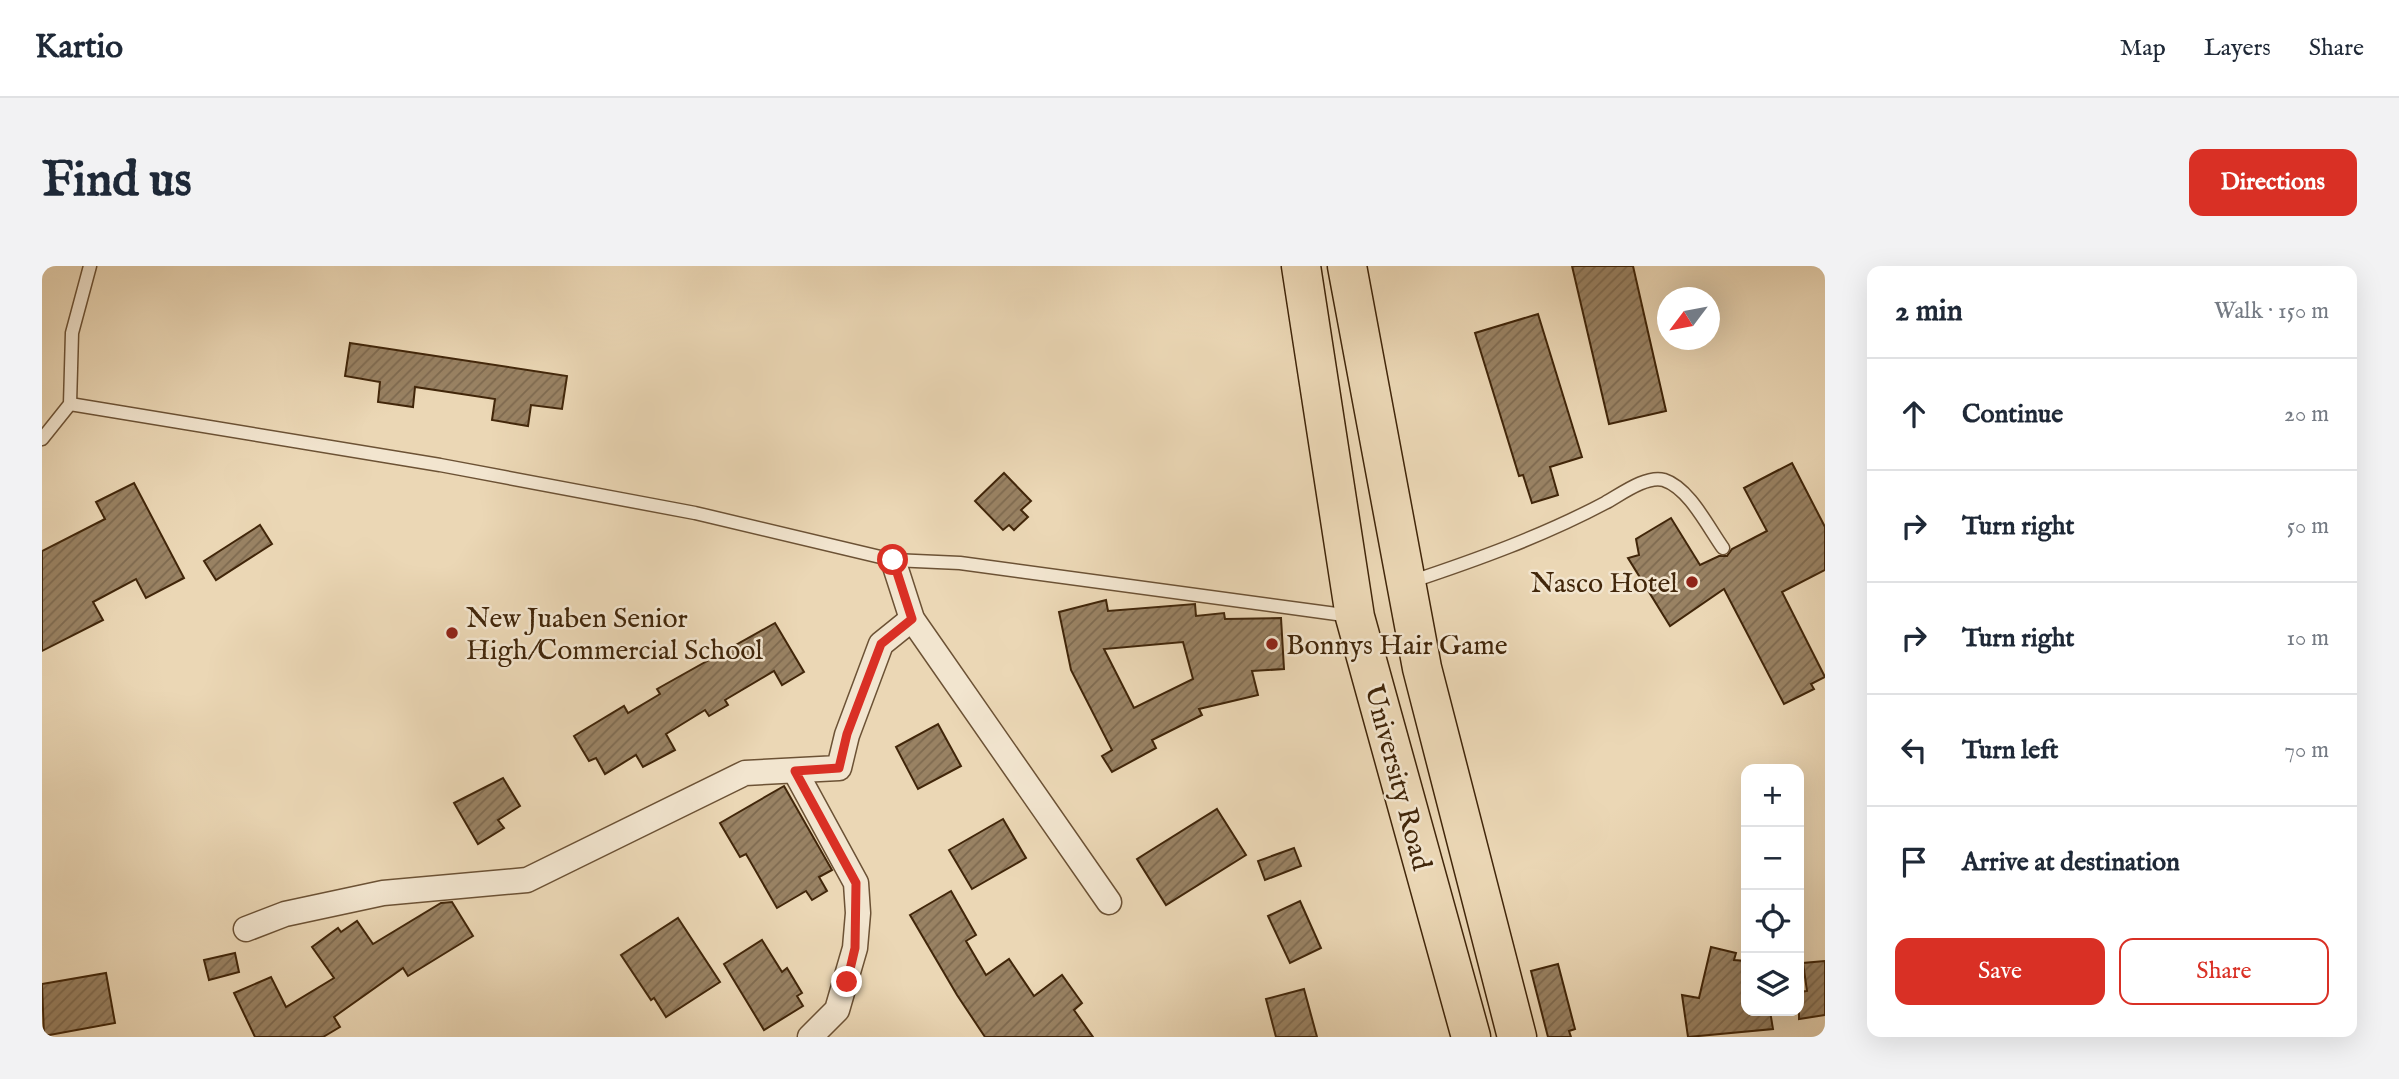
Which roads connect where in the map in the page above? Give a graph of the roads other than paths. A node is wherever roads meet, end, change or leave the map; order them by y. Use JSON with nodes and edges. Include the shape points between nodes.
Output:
{"nodes":[{"id":1,"x":90,"y":266,"type":"edge"},
{"id":2,"x":1301,"y":266,"type":"edge"},
{"id":3,"x":1347,"y":266,"type":"edge"},
{"id":4,"x":70,"y":404,"type":"junction"},
{"id":5,"x":42,"y":439,"type":"edge"},
{"id":6,"x":1723,"y":548,"type":"dead end"},
{"id":7,"x":893,"y":560,"type":"junction"},
{"id":8,"x":1406,"y":583,"type":"junction"},
{"id":9,"x":1355,"y":617,"type":"junction"},
{"id":10,"x":912,"y":619,"type":"junction"},
{"id":11,"x":795,"y":771,"type":"junction"},
{"id":12,"x":1109,"y":902,"type":"dead end"},
{"id":13,"x":246,"y":929,"type":"dead end"},
{"id":14,"x":810,"y":1037,"type":"edge"},
{"id":15,"x":1471,"y":1037,"type":"edge"},
{"id":16,"x":1517,"y":1037,"type":"edge"}],
"edges":[{"from":1,"to":4,"type":"lane","via":[[72,333]]},
{"from":2,"to":9,"type":"highway","name":"University Road"},
{"from":3,"to":8,"type":"highway","name":"University Road"},
{"from":4,"to":5,"type":"lane"},
{"from":4,"to":7,"type":"lane","via":[[695,513]]},
{"from":6,"to":8,"type":"lane","via":[[1675,484],[1659,479],[1474,561]]},
{"from":7,"to":9,"type":"lane","via":[[960,563]]},
{"from":7,"to":10,"type":"street"},
{"from":8,"to":16,"type":"highway","name":"University Road","via":[[1422,668]]},
{"from":9,"to":15,"type":"highway","name":"University Road"},
{"from":10,"to":11,"type":"street","via":[[881,644],[839,768]]},
{"from":10,"to":12,"type":"street"},
{"from":11,"to":13,"type":"street","via":[[745,774],[527,880],[383,893],[285,914]]},
{"from":11,"to":14,"type":"street","via":[[856,883],[857,893],[855,948],[847,982],[837,1010]]}]}
